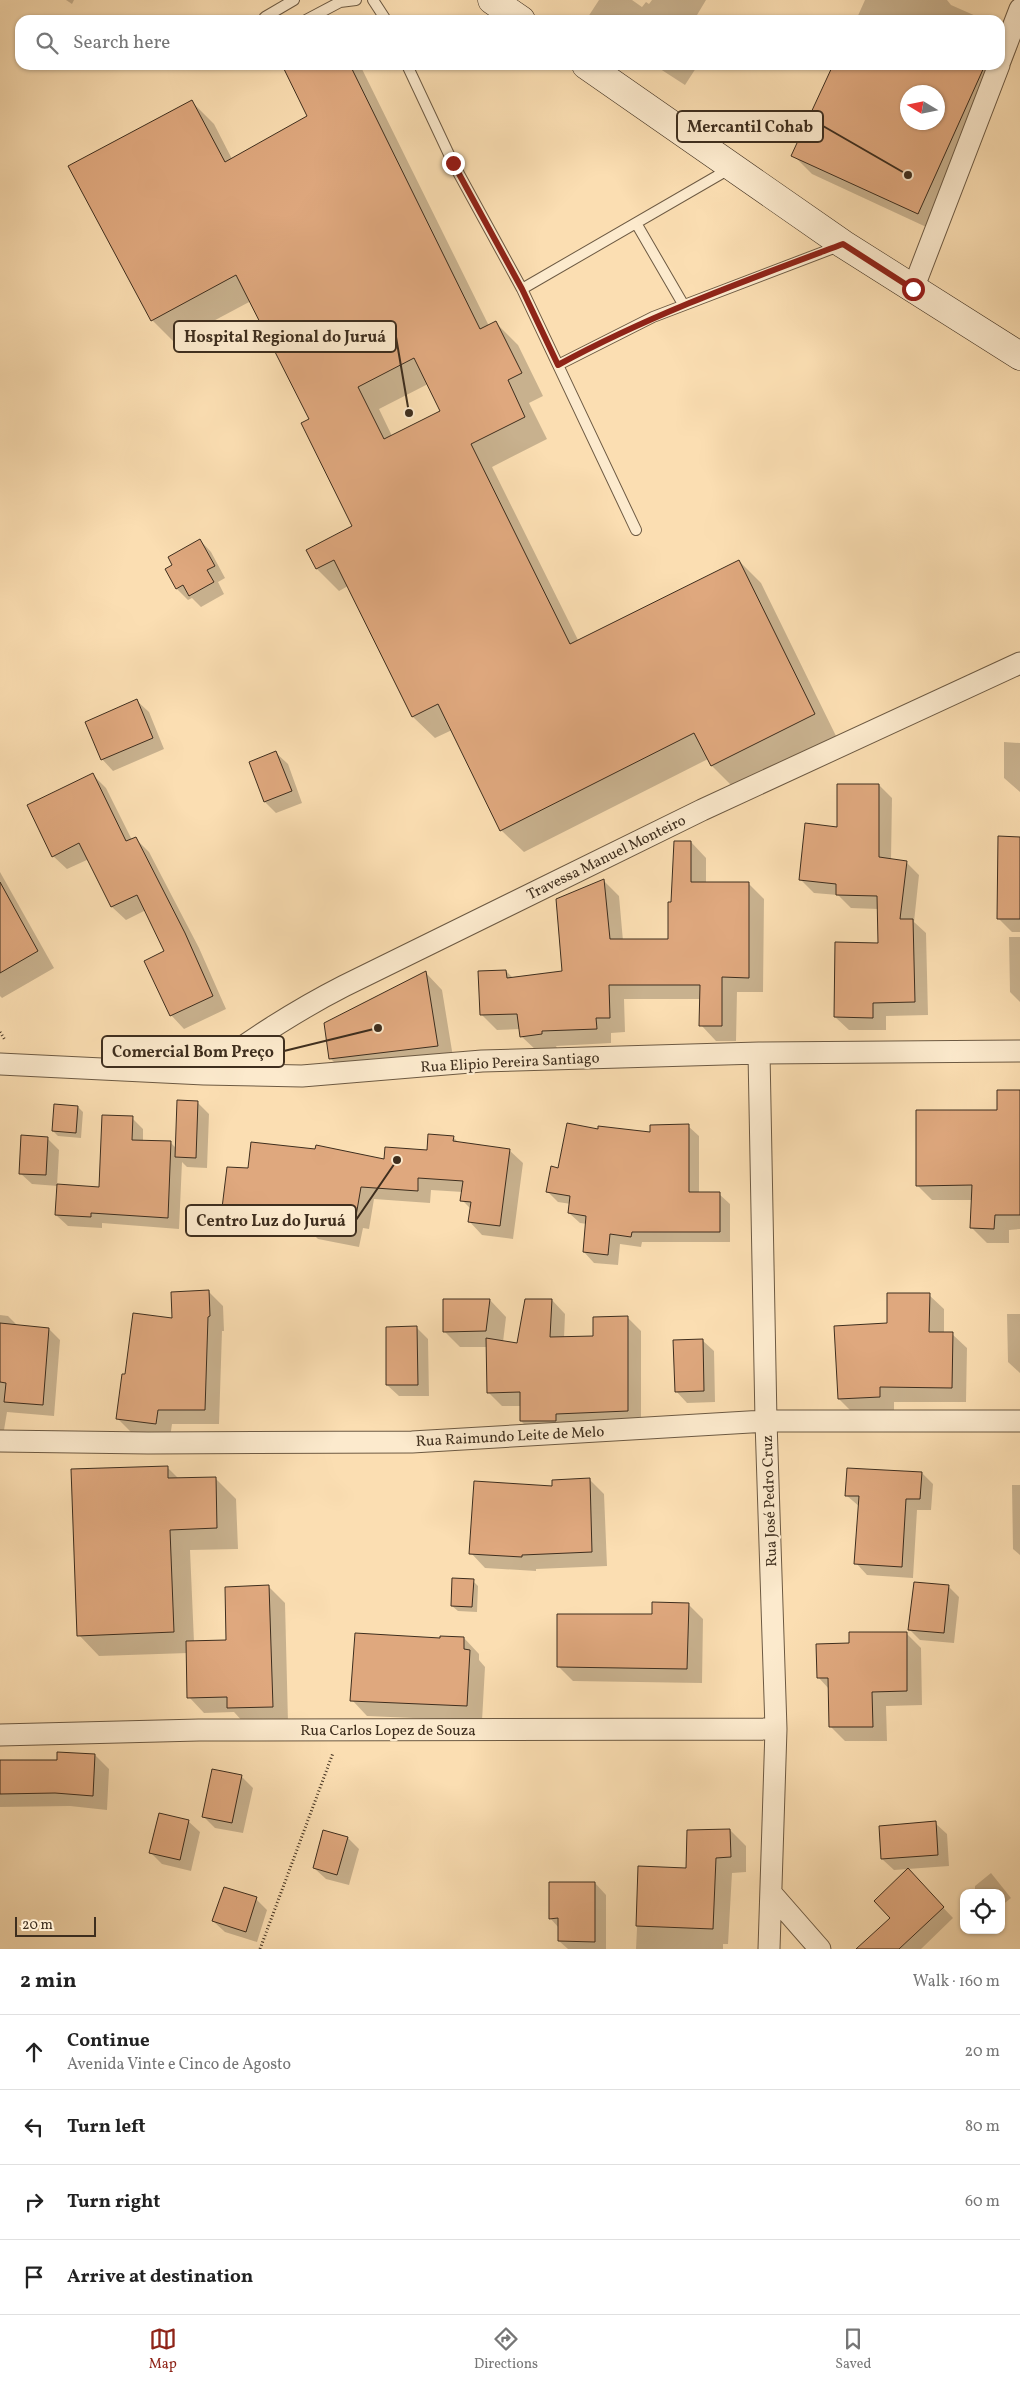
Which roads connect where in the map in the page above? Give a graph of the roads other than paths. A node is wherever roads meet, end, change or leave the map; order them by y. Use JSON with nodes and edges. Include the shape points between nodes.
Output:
{"nodes":[{"id":1,"x":294,"y":0,"type":"edge"},
{"id":2,"x":356,"y":0,"type":"edge"},
{"id":3,"x":374,"y":0,"type":"edge"},
{"id":4,"x":492,"y":0,"type":"edge"},
{"id":5,"x":1020,"y":9,"type":"edge"},
{"id":6,"x":270,"y":15,"type":"edge"},
{"id":7,"x":315,"y":15,"type":"edge"},
{"id":8,"x":383,"y":15,"type":"edge"},
{"id":9,"x":514,"y":15,"type":"edge"},
{"id":10,"x":1005,"y":48,"type":"edge"},
{"id":11,"x":409,"y":70,"type":"edge"},
{"id":12,"x":593,"y":70,"type":"edge"},
{"id":13,"x":996,"y":70,"type":"edge"},
{"id":14,"x":734,"y":166,"type":"junction"},
{"id":15,"x":636,"y":223,"type":"junction"},
{"id":16,"x":843,"y":244,"type":"junction"},
{"id":17,"x":522,"y":289,"type":"junction"},
{"id":18,"x":913,"y":289,"type":"junction"},
{"id":19,"x":684,"y":304,"type":"junction"},
{"id":20,"x":1020,"y":356,"type":"edge"},
{"id":21,"x":558,"y":365,"type":"junction"},
{"id":22,"x":636,"y":530,"type":"dead end"},
{"id":23,"x":1020,"y":663,"type":"edge"},
{"id":24,"x":1020,"y":1051,"type":"edge"},
{"id":25,"x":759,"y":1053,"type":"junction"},
{"id":26,"x":0,"y":1064,"type":"edge"},
{"id":27,"x":204,"y":1074,"type":"junction"},
{"id":28,"x":766,"y":1421,"type":"junction"},
{"id":29,"x":1020,"y":1421,"type":"edge"},
{"id":30,"x":0,"y":1441,"type":"edge"},
{"id":31,"x":776,"y":1729,"type":"junction"},
{"id":32,"x":0,"y":1735,"type":"edge"},
{"id":33,"x":771,"y":1893,"type":"junction"},
{"id":34,"x":768,"y":1949,"type":"edge"},
{"id":35,"x":820,"y":1949,"type":"edge"}],
"edges":[{"from":1,"to":6,"type":"lane"},
{"from":2,"to":7,"type":"lane","via":[[340,2]]},
{"from":3,"to":8,"type":"lane"},
{"from":4,"to":9,"type":"main road"},
{"from":5,"to":10,"type":"street"},
{"from":11,"to":17,"type":"lane","via":[[453,163]]},
{"from":12,"to":14,"type":"main road"},
{"from":13,"to":18,"type":"street"},
{"from":14,"to":15,"type":"lane"},
{"from":14,"to":16,"type":"main road"},
{"from":15,"to":17,"type":"lane"},
{"from":15,"to":19,"type":"lane"},
{"from":16,"to":18,"type":"main road"},
{"from":16,"to":19,"type":"lane"},
{"from":17,"to":21,"type":"lane"},
{"from":18,"to":20,"type":"main road"},
{"from":19,"to":21,"type":"lane"},
{"from":21,"to":22,"type":"lane"},
{"from":23,"to":27,"type":"street","name":"Travessa Manuel Monteiro","via":[[702,810],[344,986],[262,1032]]},
{"from":24,"to":25,"type":"street","name":"Rua Elipio Pereira Santiago"},
{"from":25,"to":27,"type":"street","name":"Rua Elipio Pereira Santiago","via":[[482,1061],[302,1076]]},
{"from":25,"to":28,"type":"street","name":"Rua José Pedro Cruz"},
{"from":26,"to":27,"type":"street","name":"Rua Elipio Pereira Santiago"},
{"from":28,"to":29,"type":"street","name":"Rua Raimundo Leite de Melo"},
{"from":28,"to":30,"type":"street","name":"Rua Raimundo Leite de Melo","via":[[412,1442]]},
{"from":28,"to":31,"type":"street","name":"Rua José Pedro Cruz"},
{"from":31,"to":32,"type":"street","name":"Rua Carlos Lopez de Souza","via":[[199,1730]]},
{"from":31,"to":33,"type":"street","name":"Rua José Pedro Cruz"},
{"from":33,"to":34,"type":"street","name":"Rua José Pedro Cruz"},
{"from":33,"to":35,"type":"street"}]}
